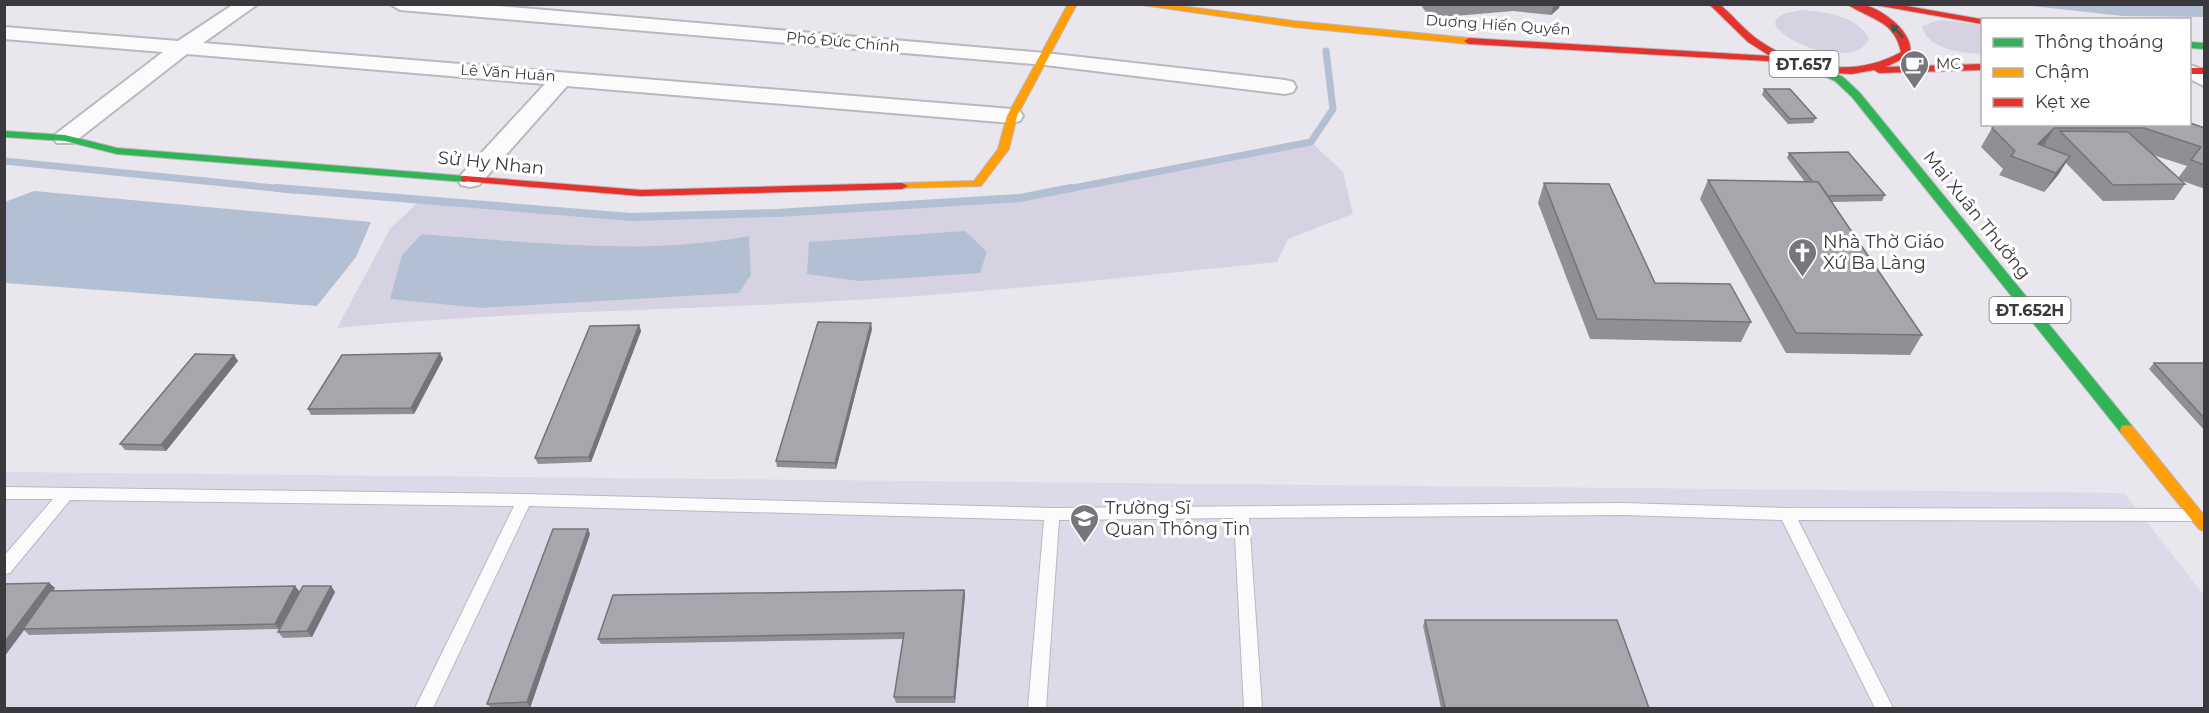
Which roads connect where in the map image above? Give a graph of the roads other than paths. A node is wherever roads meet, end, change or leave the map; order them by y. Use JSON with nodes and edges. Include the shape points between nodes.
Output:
{"nodes":[{"id":1,"x":248,"y":4,"type":"edge"},
{"id":2,"x":400,"y":4,"type":"edge"},
{"id":3,"x":1073,"y":4,"type":"edge"},
{"id":4,"x":1140,"y":4,"type":"edge"},
{"id":5,"x":1713,"y":4,"type":"edge"},
{"id":6,"x":1851,"y":4,"type":"edge"},
{"id":7,"x":1874,"y":4,"type":"edge"},
{"id":8,"x":1743,"y":5,"type":"edge"},
{"id":9,"x":1981,"y":21,"type":"edge"},
{"id":10,"x":4,"y":33,"type":"edge"},
{"id":11,"x":1732,"y":36,"type":"junction"},
{"id":12,"x":182,"y":48,"type":"junction"},
{"id":13,"x":1676,"y":52,"type":"junction"},
{"id":14,"x":1045,"y":59,"type":"junction"},
{"id":15,"x":1808,"y":65,"type":"junction"},
{"id":16,"x":1882,"y":68,"type":"junction"},
{"id":17,"x":1981,"y":68,"type":"edge"},
{"id":18,"x":562,"y":78,"type":"junction"},
{"id":19,"x":1285,"y":87,"type":"dead end"},
{"id":20,"x":1856,"y":95,"type":"junction"},
{"id":21,"x":1012,"y":116,"type":"junction"},
{"id":22,"x":4,"y":134,"type":"edge"},
{"id":23,"x":65,"y":138,"type":"junction"},
{"id":24,"x":470,"y":180,"type":"junction"},
{"id":25,"x":4,"y":493,"type":"edge"},
{"id":26,"x":66,"y":494,"type":"junction"},
{"id":27,"x":524,"y":501,"type":"junction"},
{"id":28,"x":1241,"y":512,"type":"junction"},
{"id":29,"x":1052,"y":514,"type":"junction"},
{"id":30,"x":1787,"y":514,"type":"junction"},
{"id":31,"x":2201,"y":520,"type":"edge"},
{"id":32,"x":4,"y":568,"type":"edge"},
{"id":33,"x":424,"y":708,"type":"edge"},
{"id":34,"x":1037,"y":708,"type":"edge"},
{"id":35,"x":1254,"y":708,"type":"edge"},
{"id":36,"x":1884,"y":708,"type":"edge"}],
"edges":[{"from":1,"to":12,"type":"street"},
{"from":2,"to":14,"type":"street","name":"Phó Đức Chính"},
{"from":3,"to":14,"type":"street"},
{"from":4,"to":13,"type":"street","name":"Duơng Hiến Quyền","via":[[1495,44]]},
{"from":5,"to":11,"type":"street","number":"ĐT.657"},
{"from":16,"to":6,"type":"street","number":"ĐT.657","one_way":true,"via":[[1898,62],[1906,53],[1907,42],[1885,19]]},
{"from":7,"to":9,"type":"street"},
{"from":8,"to":11,"type":"street"},
{"from":10,"to":12,"type":"street","name":"Lê Văn Huân"},
{"from":11,"to":13,"type":"street","name":"Duơng Hiến Quyền","via":[[1708,50]]},
{"from":11,"to":15,"type":"street","number":"ĐT.657","via":[[1747,36],[1762,47]]},
{"from":12,"to":18,"type":"street","name":"Lê Văn Huân"},
{"from":12,"to":23,"type":"street"},
{"from":13,"to":15,"type":"street","name":"Duơng Hiến Quyền"},
{"from":14,"to":19,"type":"street","name":"Phó Đức Chính"},
{"from":14,"to":21,"type":"street"},
{"from":15,"to":16,"type":"street","number":"ĐT.657","via":[[1852,70]]},
{"from":15,"to":20,"type":"street","name":"Mai Xuân Thưởng","number":"ĐT.652H","via":[[1839,79]]},
{"from":16,"to":17,"type":"street","number":"ĐT.657"},
{"from":16,"to":20,"type":"street","via":[[1863,75],[1857,83]]},
{"from":18,"to":21,"type":"street","name":"Lê Văn Huân"},
{"from":18,"to":24,"type":"street"},
{"from":20,"to":31,"type":"street","name":"Mai Xuân Thưởng","number":"ĐT.652H"},
{"from":21,"to":24,"type":"street","name":"Sử Hy Nhan","via":[[1003,149],[977,184],[641,193]]},
{"from":22,"to":23,"type":"street","name":"Sử Hy Nhan"},
{"from":23,"to":24,"type":"street","name":"Sử Hy Nhan","via":[[117,151]]},
{"from":25,"to":26,"type":"lane"},
{"from":26,"to":27,"type":"lane"},
{"from":26,"to":32,"type":"lane"},
{"from":27,"to":29,"type":"lane"},
{"from":27,"to":33,"type":"lane"},
{"from":28,"to":29,"type":"lane"},
{"from":28,"to":30,"type":"lane","via":[[1623,509]]},
{"from":28,"to":35,"type":"lane"},
{"from":29,"to":34,"type":"lane"},
{"from":30,"to":31,"type":"lane"},
{"from":30,"to":36,"type":"lane"}]}
